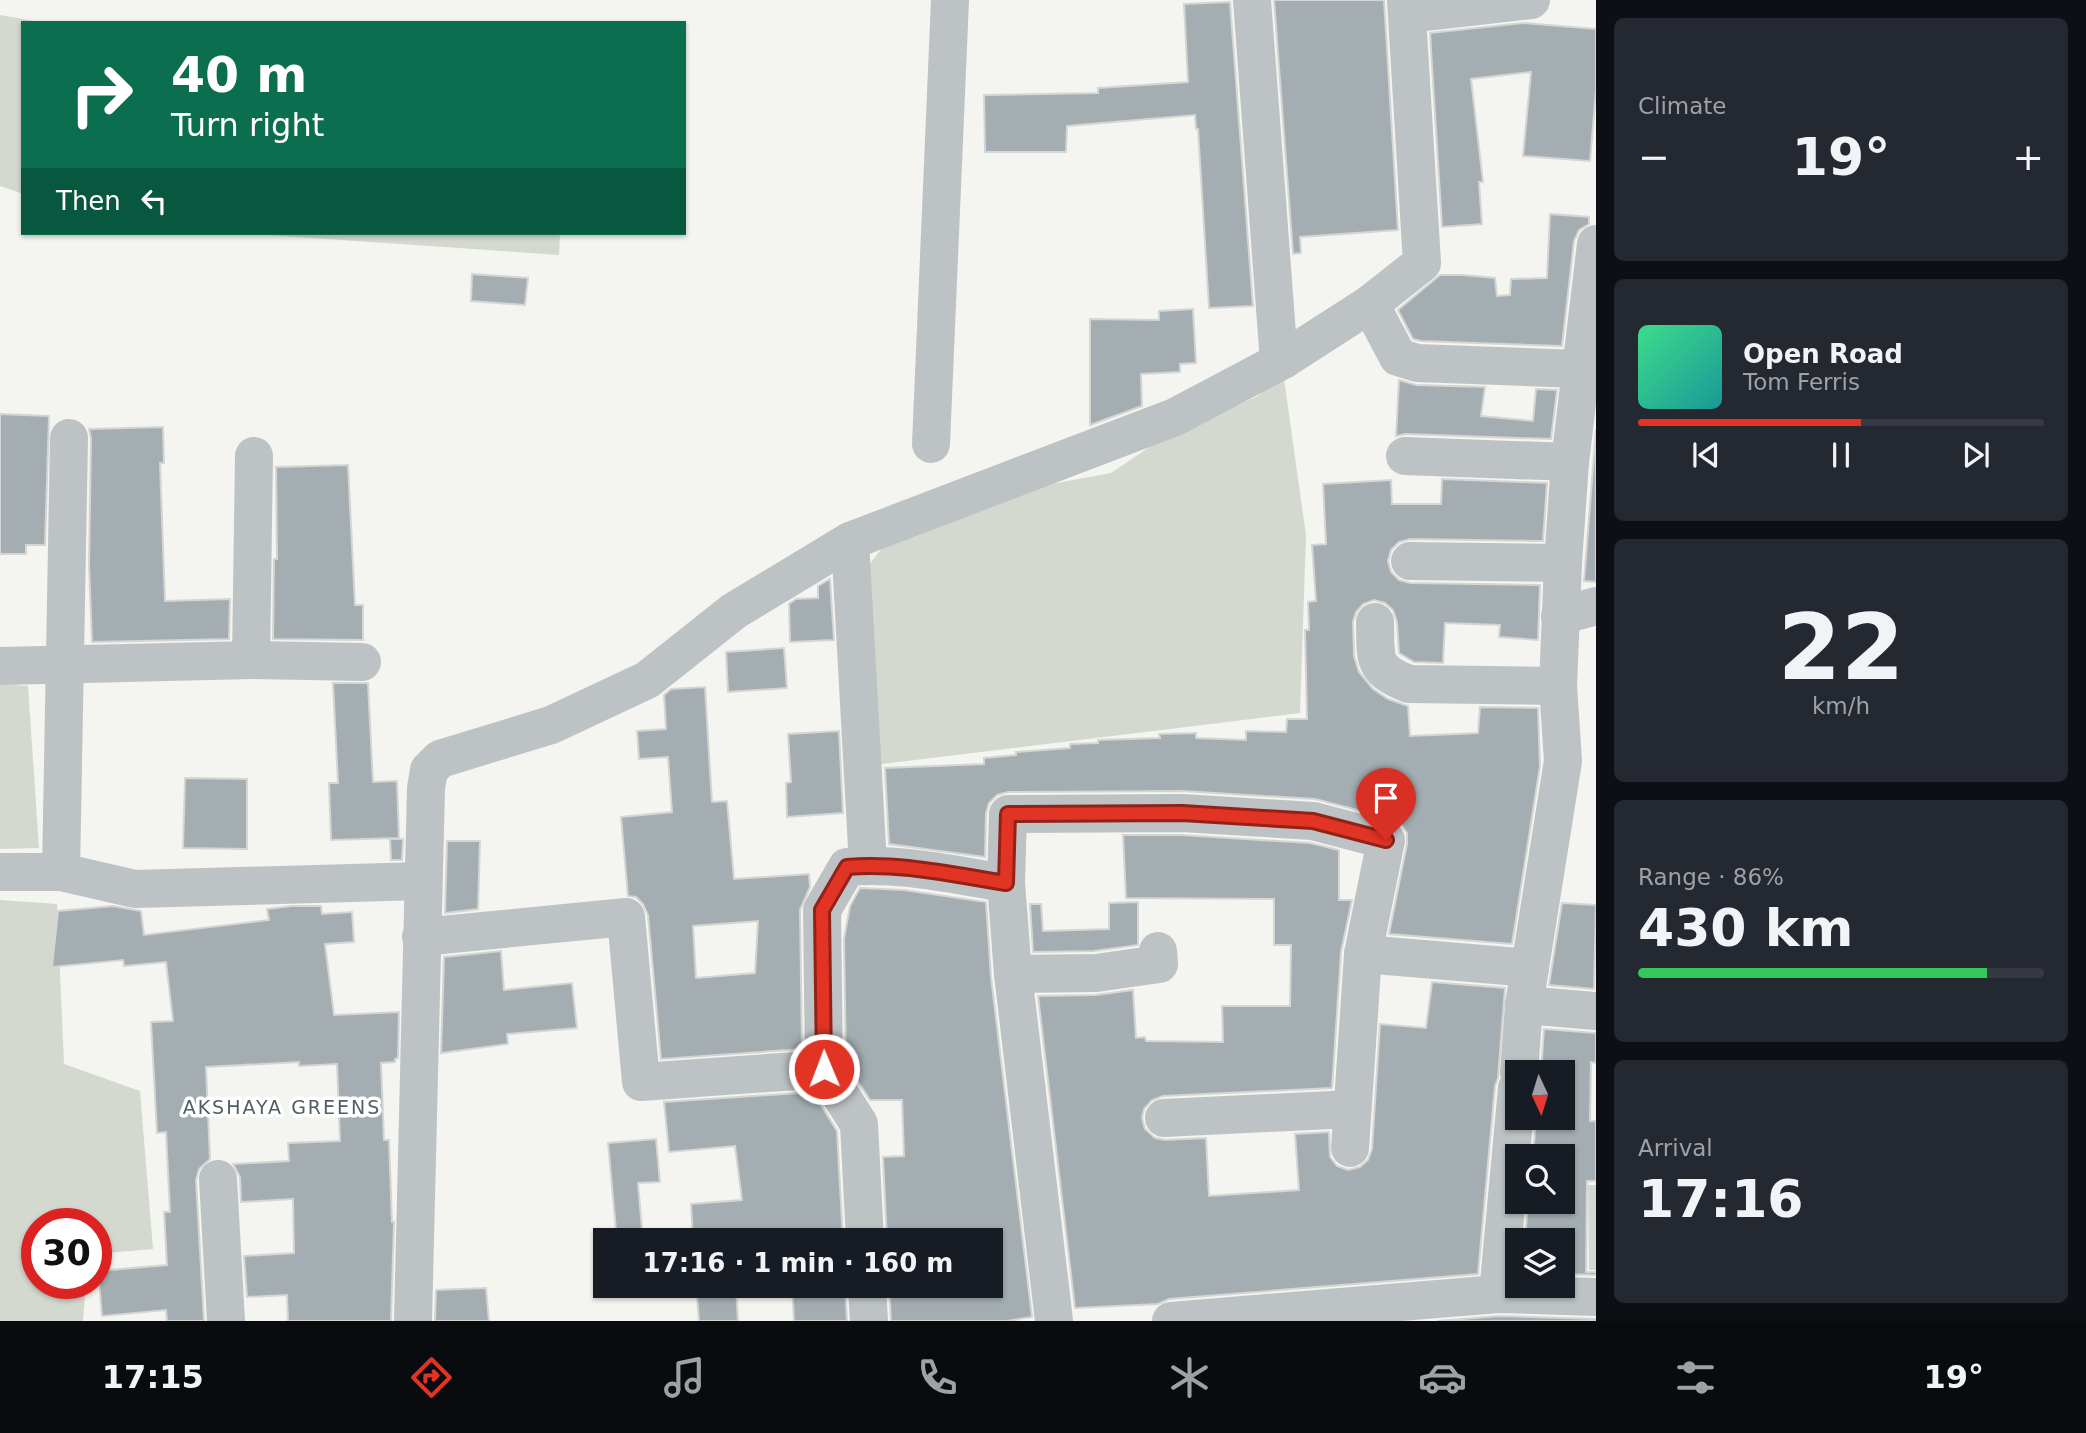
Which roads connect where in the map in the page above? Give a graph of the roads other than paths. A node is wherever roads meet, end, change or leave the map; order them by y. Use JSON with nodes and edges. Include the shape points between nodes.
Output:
{"nodes":[{"id":1,"x":950,"y":0,"type":"edge"},
{"id":2,"x":1252,"y":0,"type":"edge"},
{"id":3,"x":1531,"y":0,"type":"edge"},
{"id":4,"x":1407,"y":7,"type":"edge"},
{"id":5,"x":1596,"y":244,"type":"edge"},
{"id":6,"x":1370,"y":304,"type":"junction"},
{"id":7,"x":1283,"y":360,"type":"junction"},
{"id":8,"x":1580,"y":369,"type":"junction"},
{"id":9,"x":69,"y":438,"type":"dead end"},
{"id":10,"x":931,"y":444,"type":"dead end"},
{"id":11,"x":254,"y":456,"type":"dead end"},
{"id":12,"x":1405,"y":456,"type":"dead end"},
{"id":13,"x":1570,"y":462,"type":"junction"},
{"id":14,"x":850,"y":541,"type":"junction"},
{"id":15,"x":1410,"y":561,"type":"dead end"},
{"id":16,"x":1563,"y":563,"type":"junction"},
{"id":17,"x":1596,"y":606,"type":"edge"},
{"id":18,"x":1560,"y":616,"type":"junction"},
{"id":19,"x":1375,"y":622,"type":"dead end"},
{"id":20,"x":251,"y":660,"type":"junction"},
{"id":21,"x":362,"y":662,"type":"dead end"},
{"id":22,"x":65,"y":664,"type":"junction"},
{"id":23,"x":0,"y":666,"type":"edge"},
{"id":24,"x":1558,"y":686,"type":"junction"},
{"id":25,"x":868,"y":865,"type":"junction"},
{"id":26,"x":0,"y":872,"type":"edge"},
{"id":27,"x":61,"y":872,"type":"junction"},
{"id":28,"x":422,"y":881,"type":"junction"},
{"id":29,"x":1006,"y":883,"type":"junction"},
{"id":30,"x":421,"y":937,"type":"junction"},
{"id":31,"x":1158,"y":951,"type":"dead end"},
{"id":32,"x":1363,"y":954,"type":"junction"},
{"id":33,"x":1013,"y":974,"type":"junction"},
{"id":34,"x":1527,"y":986,"type":"junction"},
{"id":35,"x":1596,"y":1011,"type":"edge"},
{"id":36,"x":1519,"y":1060,"type":"edge"},
{"id":37,"x":824,"y":1069,"type":"junction"},
{"id":38,"x":1352,"y":1109,"type":"junction"},
{"id":39,"x":1164,"y":1118,"type":"dead end"},
{"id":40,"x":1509,"y":1130,"type":"edge"},
{"id":41,"x":1350,"y":1148,"type":"dead end"},
{"id":42,"x":218,"y":1179,"type":"dead end"},
{"id":43,"x":864,"y":1228,"type":"edge"},
{"id":44,"x":1596,"y":1297,"type":"edge"},
{"id":45,"x":868,"y":1298,"type":"edge"},
{"id":46,"x":1476,"y":1304,"type":"edge"},
{"id":47,"x":226,"y":1321,"type":"edge"},
{"id":48,"x":413,"y":1321,"type":"edge"},
{"id":49,"x":869,"y":1321,"type":"edge"},
{"id":50,"x":1054,"y":1321,"type":"edge"},
{"id":51,"x":1171,"y":1321,"type":"edge"}],
"edges":[{"from":1,"to":10,"type":"street"},
{"from":2,"to":7,"type":"street","via":[[1278,348]]},
{"from":3,"to":4,"type":"street"},
{"from":4,"to":6,"type":"street","via":[[1422,262]]},
{"from":5,"to":8,"type":"street"},
{"from":6,"to":7,"type":"street"},
{"from":6,"to":8,"type":"street","via":[[1398,358],[1417,363]]},
{"from":7,"to":14,"type":"street","via":[[1175,417]]},
{"from":8,"to":13,"type":"street"},
{"from":9,"to":22,"type":"street"},
{"from":11,"to":20,"type":"street"},
{"from":12,"to":13,"type":"street"},
{"from":13,"to":16,"type":"street"},
{"from":14,"to":25,"type":"street"},
{"from":14,"to":28,"type":"street","via":[[734,611],[648,680],[551,724],[440,759],[429,770],[426,788]]},
{"from":15,"to":16,"type":"street"},
{"from":16,"to":18,"type":"street"},
{"from":17,"to":18,"type":"street"},
{"from":18,"to":24,"type":"street"},
{"from":19,"to":24,"type":"street","via":[[1379,666],[1409,684]]},
{"from":20,"to":21,"type":"street"},
{"from":20,"to":22,"type":"street"},
{"from":22,"to":23,"type":"street"},
{"from":22,"to":27,"type":"street"},
{"from":24,"to":34,"type":"street","via":[[1563,761]]},
{"from":25,"to":29,"type":"street"},
{"from":25,"to":37,"type":"street","via":[[847,867],[822,910]]},
{"from":26,"to":27,"type":"street"},
{"from":27,"to":28,"type":"street","via":[[135,889]]},
{"from":28,"to":30,"type":"street"},
{"from":29,"to":32,"type":"street","via":[[1008,814],[1182,813],[1313,821],[1386,840]]},
{"from":29,"to":33,"type":"street"},
{"from":30,"to":37,"type":"street","via":[[626,917],[641,1082]]},
{"from":30,"to":48,"type":"street"},
{"from":31,"to":33,"type":"street","via":[[1159,964],[1096,973]]},
{"from":32,"to":34,"type":"street"},
{"from":32,"to":38,"type":"street"},
{"from":33,"to":50,"type":"street"},
{"from":34,"to":35,"type":"street"},
{"from":34,"to":36,"type":"street"},
{"from":37,"to":43,"type":"street","via":[[859,1124]]},
{"from":38,"to":39,"type":"street"},
{"from":38,"to":41,"type":"street"},
{"from":40,"to":46,"type":"street"},
{"from":42,"to":47,"type":"street"},
{"from":44,"to":46,"type":"street"},
{"from":45,"to":49,"type":"street"},
{"from":46,"to":51,"type":"street"}]}
